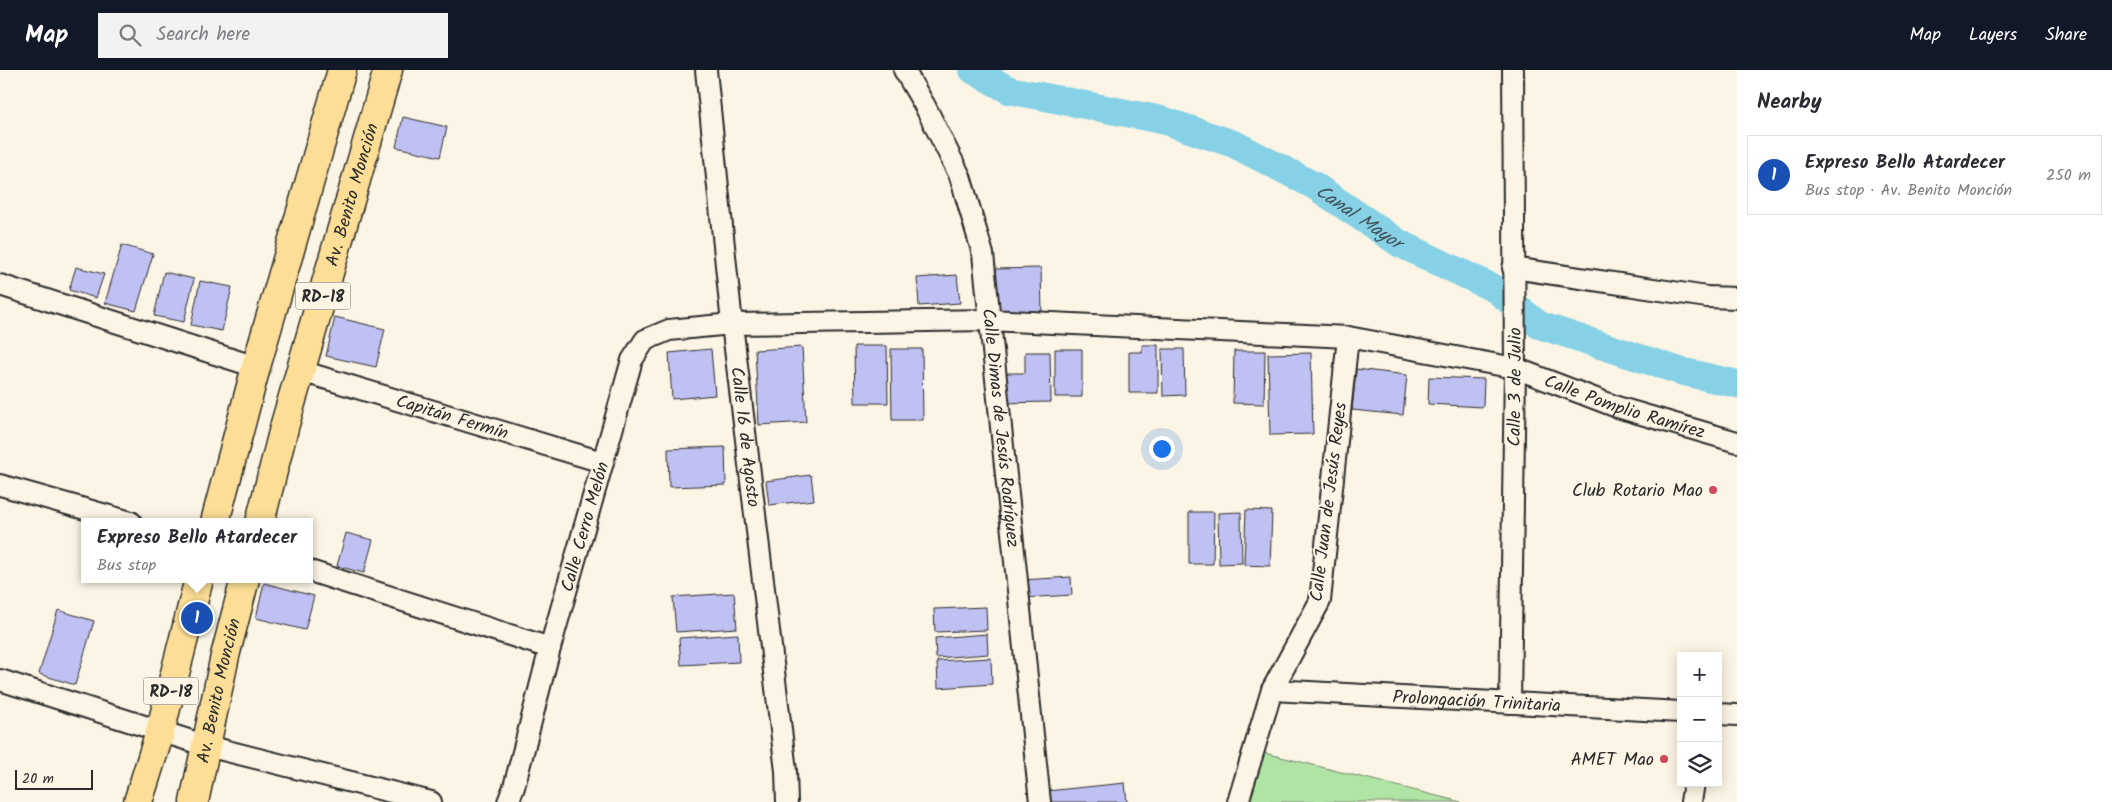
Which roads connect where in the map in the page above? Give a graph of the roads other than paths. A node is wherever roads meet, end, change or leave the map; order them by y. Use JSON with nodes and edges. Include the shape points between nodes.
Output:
{"nodes":[{"id":1,"x":342,"y":70,"type":"edge"},
{"id":2,"x":388,"y":70,"type":"edge"},
{"id":3,"x":706,"y":70,"type":"edge"},
{"id":4,"x":904,"y":70,"type":"edge"},
{"id":5,"x":1513,"y":70,"type":"edge"},
{"id":6,"x":1514,"y":274,"type":"junction"},
{"id":7,"x":0,"y":285,"type":"edge"},
{"id":8,"x":1737,"y":298,"type":"edge"},
{"id":9,"x":989,"y":320,"type":"junction"},
{"id":10,"x":732,"y":324,"type":"junction"},
{"id":11,"x":1348,"y":337,"type":"junction"},
{"id":12,"x":256,"y":367,"type":"junction"},
{"id":13,"x":1515,"y":368,"type":"junction"},
{"id":14,"x":301,"y":371,"type":"junction"},
{"id":15,"x":1737,"y":442,"type":"edge"},
{"id":16,"x":602,"y":462,"type":"junction"},
{"id":17,"x":0,"y":484,"type":"edge"},
{"id":18,"x":117,"y":518,"type":"edge"},
{"id":19,"x":216,"y":518,"type":"edge"},
{"id":20,"x":261,"y":518,"type":"edge"},
{"id":21,"x":313,"y":572,"type":"edge"},
{"id":22,"x":198,"y":583,"type":"edge"},
{"id":23,"x":244,"y":583,"type":"edge"},
{"id":24,"x":550,"y":648,"type":"junction"},
{"id":25,"x":0,"y":680,"type":"edge"},
{"id":26,"x":1272,"y":690,"type":"junction"},
{"id":27,"x":1510,"y":703,"type":"junction"},
{"id":28,"x":1677,"y":712,"type":"edge"},
{"id":29,"x":1722,"y":714,"type":"edge"},
{"id":30,"x":1737,"y":715,"type":"edge"},
{"id":31,"x":160,"y":732,"type":"junction"},
{"id":32,"x":207,"y":746,"type":"junction"},
{"id":33,"x":1693,"y":787,"type":"edge"},
{"id":34,"x":138,"y":802,"type":"edge"},
{"id":35,"x":194,"y":802,"type":"edge"},
{"id":36,"x":432,"y":802,"type":"edge"},
{"id":37,"x":508,"y":802,"type":"edge"},
{"id":38,"x":787,"y":802,"type":"edge"},
{"id":39,"x":1040,"y":802,"type":"edge"},
{"id":40,"x":1238,"y":802,"type":"edge"},
{"id":41,"x":1691,"y":802,"type":"edge"}],
"edges":[{"from":1,"to":12,"type":"main road","number":"RD-18"},
{"from":2,"to":14,"type":"main road","name":"Av. Benito Monción","number":"RD-18"},
{"from":3,"to":10,"type":"street","name":"Calle 16 de Agosto"},
{"from":4,"to":9,"type":"street","name":"Calle Dimas de Jesús Rodríguez","via":[[960,176],[983,254]]},
{"from":5,"to":6,"type":"street","name":"Calle 3 de Julio"},
{"from":6,"to":8,"type":"street"},
{"from":6,"to":13,"type":"street","name":"Calle 3 de Julio"},
{"from":7,"to":12,"type":"street"},
{"from":9,"to":10,"type":"street","name":"Calle Cerro Melón"},
{"from":9,"to":11,"type":"street","name":"Calle Pomplio Ramírez"},
{"from":9,"to":39,"type":"street","name":"Calle Dimas de Jesús Rodríguez"},
{"from":10,"to":16,"type":"street","name":"Calle Cerro Melón","via":[[669,330],[645,340],[632,360]]},
{"from":10,"to":38,"type":"street","name":"Calle 16 de Agosto","via":[[786,771]]},
{"from":11,"to":13,"type":"street","name":"Calle Pomplio Ramírez"},
{"from":11,"to":26,"type":"street","name":"Calle Juan de Jesús Reyes","via":[[1320,601]]},
{"from":12,"to":19,"type":"main road","number":"RD-18"},
{"from":13,"to":15,"type":"street","name":"Calle Pomplio Ramírez","via":[[1617,407]]},
{"from":13,"to":27,"type":"street","name":"Calle 3 de Julio"},
{"from":14,"to":16,"type":"street","name":"Capitán Fermín"},
{"from":14,"to":20,"type":"main road","name":"Av. Benito Monción","number":"RD-18"},
{"from":16,"to":24,"type":"street","name":"Calle Cerro Melón"},
{"from":17,"to":18,"type":"street"},
{"from":21,"to":24,"type":"street"},
{"from":22,"to":31,"type":"main road","number":"RD-18"},
{"from":23,"to":32,"type":"main road","name":"Av. Benito Monción","number":"RD-18"},
{"from":24,"to":37,"type":"street","name":"Calle Cerro Melón"},
{"from":25,"to":31,"type":"street"},
{"from":26,"to":27,"type":"street","name":"Prolongación Trinitaria"},
{"from":26,"to":40,"type":"street","name":"Calle Juan de Jesús Reyes"},
{"from":27,"to":28,"type":"street","name":"Prolongación Trinitaria"},
{"from":29,"to":30,"type":"street"},
{"from":31,"to":32,"type":"street"},
{"from":31,"to":34,"type":"main road","number":"RD-18"},
{"from":32,"to":35,"type":"main road","name":"Av. Benito Monción","number":"RD-18"},
{"from":32,"to":36,"type":"street"},
{"from":33,"to":41,"type":"street"}]}
